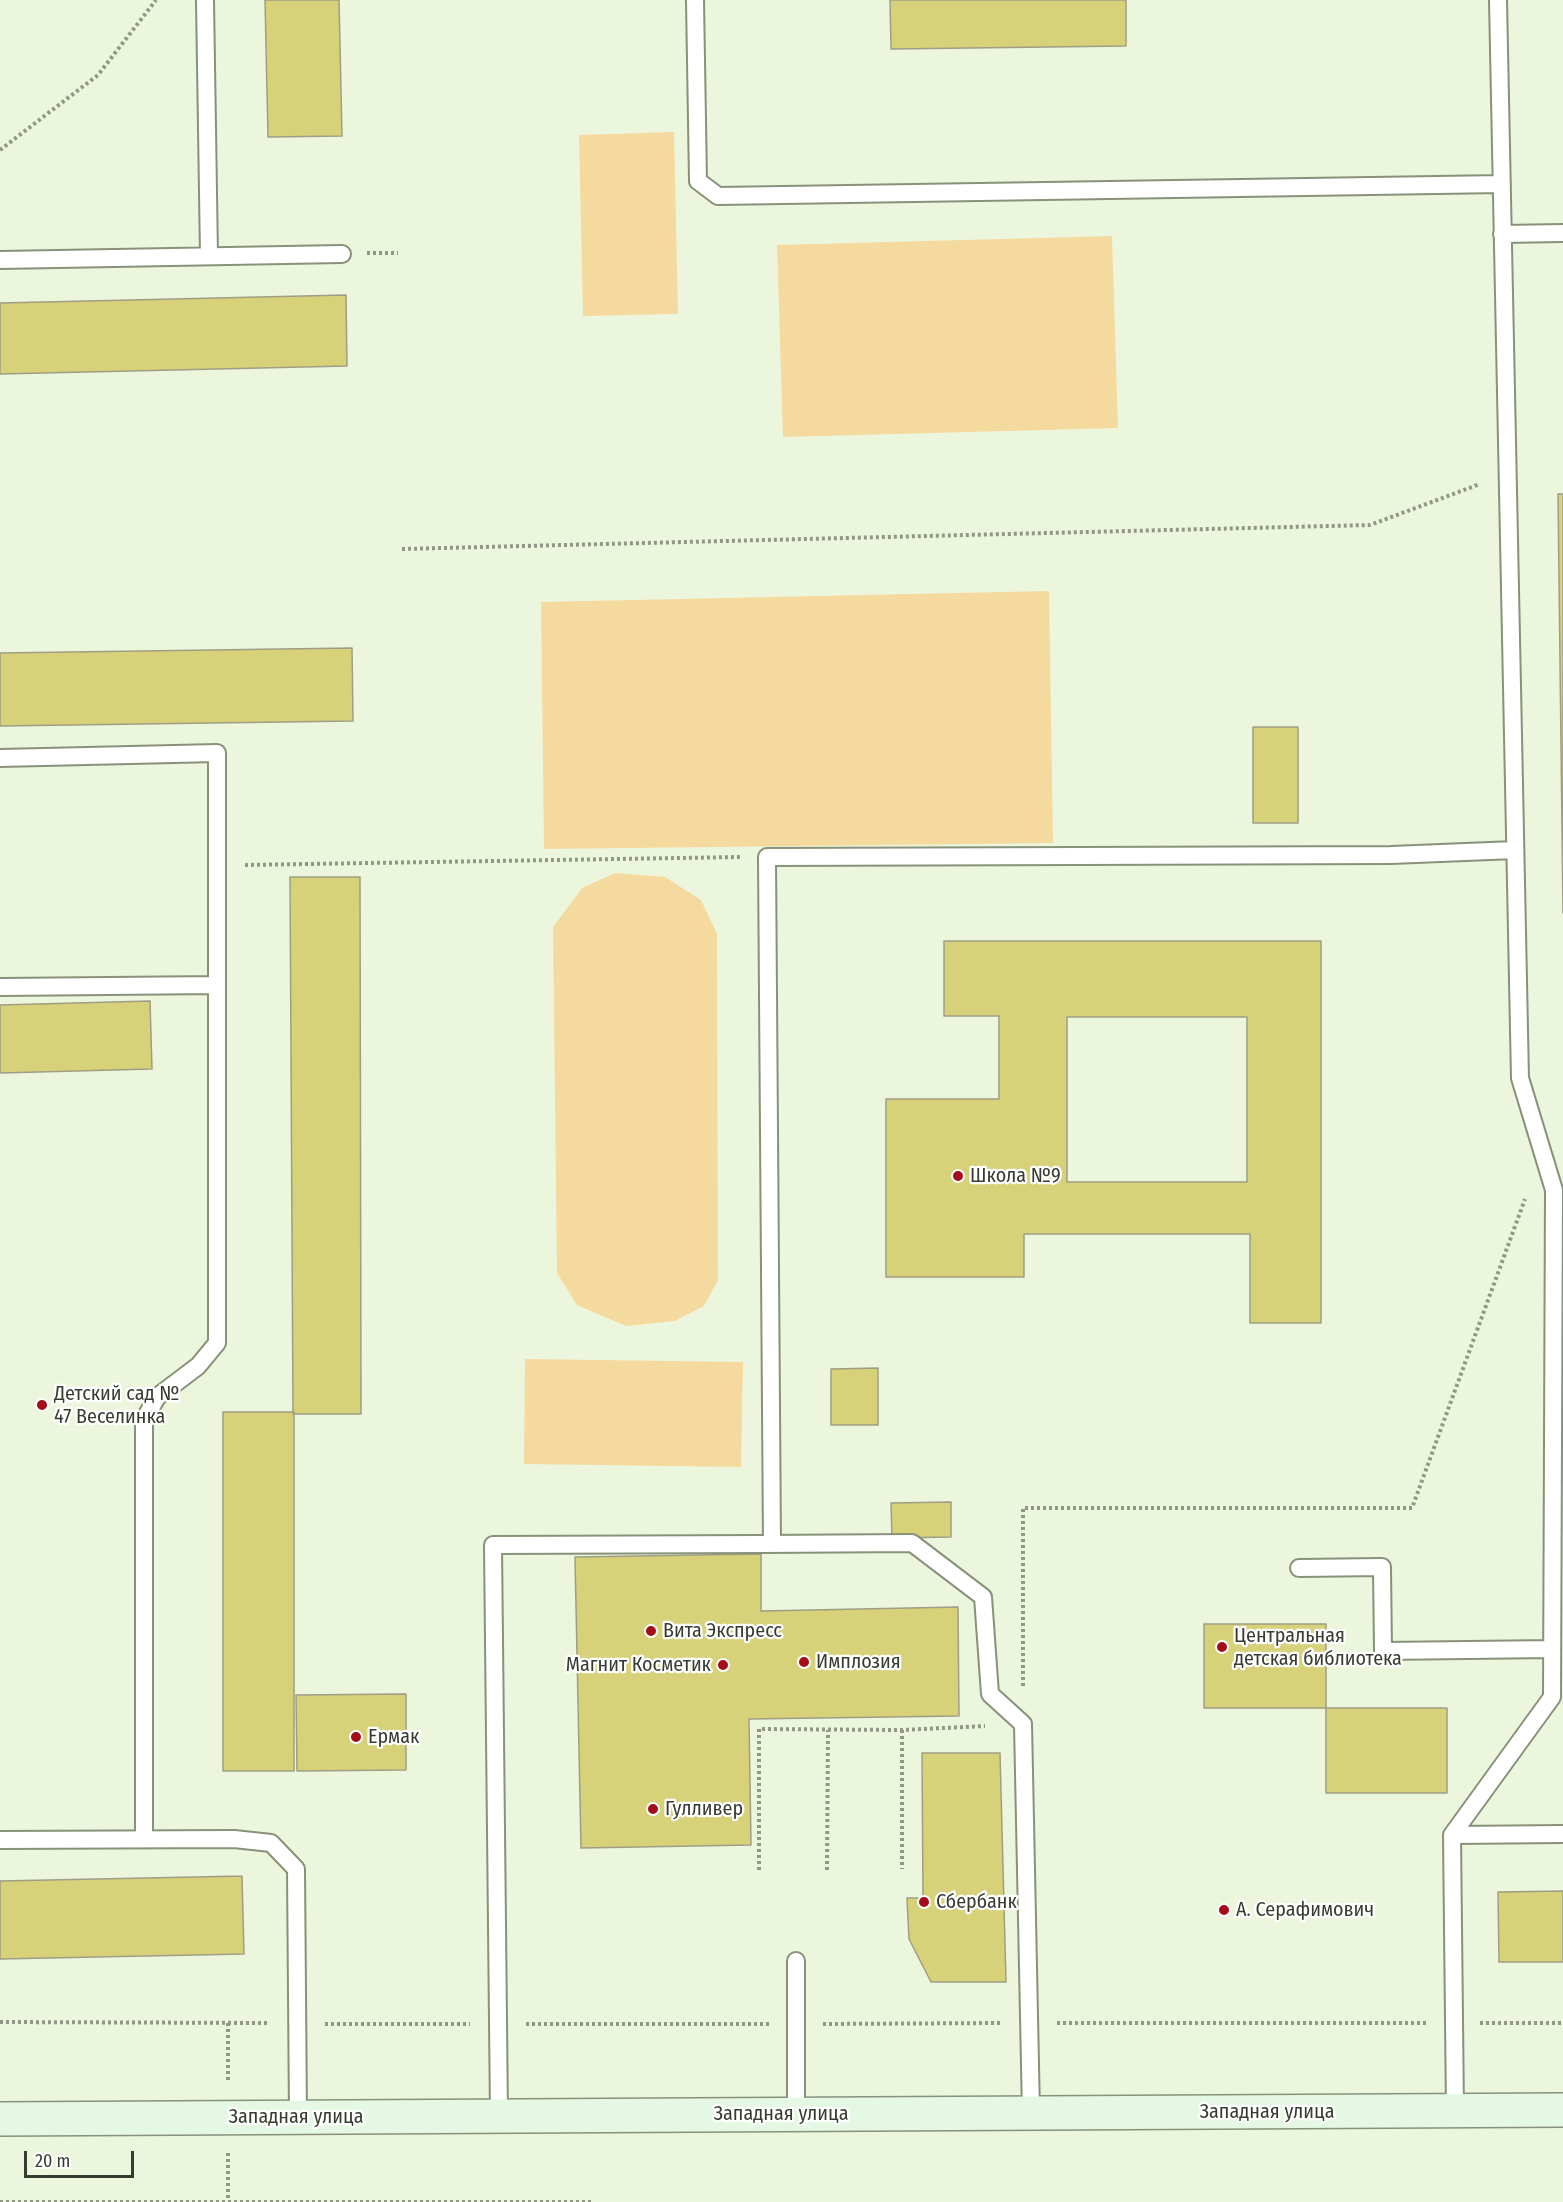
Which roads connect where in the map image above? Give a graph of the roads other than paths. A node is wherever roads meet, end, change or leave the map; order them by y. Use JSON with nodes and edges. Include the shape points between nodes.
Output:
{"nodes":[{"id":1,"x":205,"y":0,"type":"edge"},
{"id":2,"x":695,"y":0,"type":"edge"},
{"id":3,"x":1498,"y":0,"type":"edge"},
{"id":4,"x":1502,"y":184,"type":"junction"},
{"id":5,"x":1563,"y":233,"type":"edge"},
{"id":6,"x":1502,"y":234,"type":"junction"},
{"id":7,"x":342,"y":254,"type":"dead end"},
{"id":8,"x":209,"y":256,"type":"junction"},
{"id":9,"x":0,"y":260,"type":"edge"},
{"id":10,"x":0,"y":758,"type":"edge"},
{"id":11,"x":1515,"y":850,"type":"junction"},
{"id":12,"x":217,"y":985,"type":"junction"},
{"id":13,"x":0,"y":987,"type":"edge"},
{"id":14,"x":772,"y":1544,"type":"junction"},
{"id":15,"x":1299,"y":1568,"type":"dead end"},
{"id":16,"x":1552,"y":1649,"type":"junction"},
{"id":17,"x":1563,"y":1834,"type":"edge"},
{"id":18,"x":1452,"y":1835,"type":"junction"},
{"id":19,"x":144,"y":1839,"type":"junction"},
{"id":20,"x":0,"y":1840,"type":"edge"},
{"id":21,"x":796,"y":1961,"type":"dead end"},
{"id":22,"x":1563,"y":2110,"type":"edge"},
{"id":23,"x":1455,"y":2111,"type":"junction"},
{"id":24,"x":1031,"y":2113,"type":"junction"},
{"id":25,"x":796,"y":2114,"type":"junction"},
{"id":26,"x":499,"y":2115,"type":"junction"},
{"id":27,"x":298,"y":2117,"type":"junction"},
{"id":28,"x":0,"y":2118,"type":"edge"}],
"edges":[{"from":1,"to":8,"type":"lane"},
{"from":2,"to":4,"type":"lane","via":[[698,181],[718,196]]},
{"from":3,"to":4,"type":"lane"},
{"from":4,"to":6,"type":"lane"},
{"from":5,"to":6,"type":"lane"},
{"from":6,"to":11,"type":"lane"},
{"from":7,"to":8,"type":"lane"},
{"from":8,"to":9,"type":"lane"},
{"from":10,"to":12,"type":"lane","via":[[217,753]]},
{"from":11,"to":14,"type":"lane","via":[[1391,855],[767,856]]},
{"from":11,"to":16,"type":"lane","via":[[1520,1078],[1554,1190]]},
{"from":12,"to":13,"type":"lane"},
{"from":12,"to":19,"type":"lane","via":[[217,1343],[198,1366],[157,1397],[144,1420]]},
{"from":14,"to":24,"type":"lane","via":[[912,1543],[983,1597],[990,1694],[1023,1724]]},
{"from":14,"to":26,"type":"lane","via":[[493,1545]]},
{"from":15,"to":16,"type":"lane","via":[[1382,1567],[1383,1651]]},
{"from":16,"to":18,"type":"lane","via":[[1552,1696]]},
{"from":17,"to":18,"type":"lane"},
{"from":18,"to":23,"type":"lane"},
{"from":19,"to":20,"type":"lane"},
{"from":19,"to":27,"type":"lane","via":[[271,1843],[296,1869]]},
{"from":21,"to":25,"type":"lane"},
{"from":22,"to":23,"type":"street","name":"Западная улица"},
{"from":23,"to":24,"type":"street","name":"Западная улица"},
{"from":24,"to":25,"type":"street","name":"Западная улица"},
{"from":25,"to":26,"type":"street","name":"Западная улица"},
{"from":26,"to":27,"type":"street","name":"Западная улица"},
{"from":27,"to":28,"type":"street","name":"Западная улица"}]}
